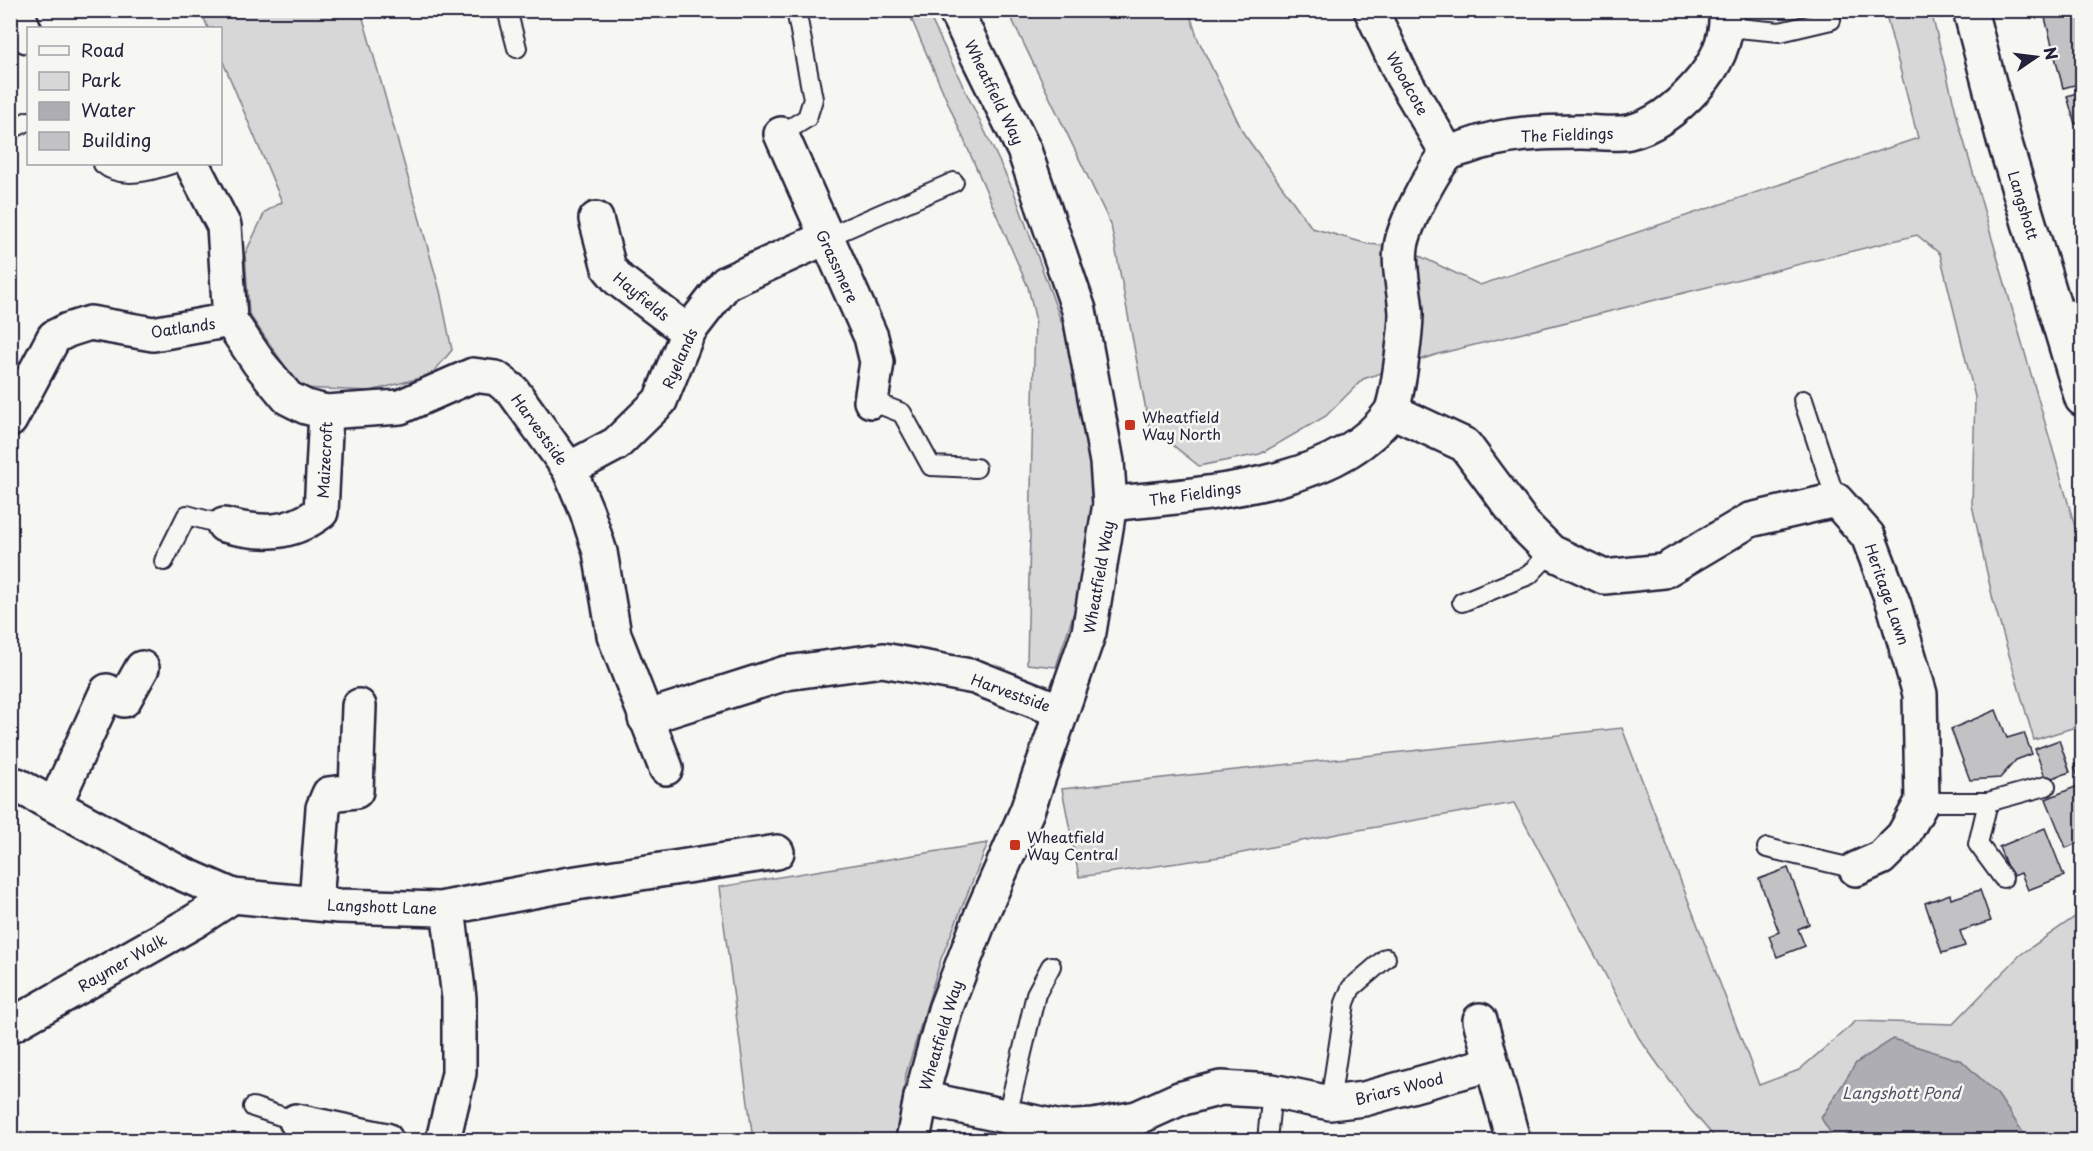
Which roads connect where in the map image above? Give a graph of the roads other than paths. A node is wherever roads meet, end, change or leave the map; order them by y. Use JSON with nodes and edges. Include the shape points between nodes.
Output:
{"nodes":[{"id":1,"x":507,"y":10,"type":"edge"},
{"id":2,"x":796,"y":10,"type":"edge"},
{"id":3,"x":955,"y":10,"type":"edge"},
{"id":4,"x":1371,"y":10,"type":"edge"},
{"id":5,"x":1970,"y":10,"type":"edge"},
{"id":6,"x":1727,"y":19,"type":"edge"},
{"id":7,"x":1831,"y":20,"type":"dead end"},
{"id":8,"x":517,"y":48,"type":"dead end"},
{"id":9,"x":27,"y":122,"type":"edge"},
{"id":10,"x":10,"y":130,"type":"edge"},
{"id":11,"x":781,"y":134,"type":"joint"},
{"id":12,"x":1448,"y":154,"type":"junction"},
{"id":13,"x":104,"y":165,"type":"edge"},
{"id":14,"x":169,"y":165,"type":"edge"},
{"id":15,"x":193,"y":165,"type":"edge"},
{"id":16,"x":954,"y":182,"type":"dead end"},
{"id":17,"x":596,"y":219,"type":"dead end"},
{"id":18,"x":825,"y":238,"type":"junction"},
{"id":19,"x":2070,"y":311,"type":"edge"},
{"id":20,"x":230,"y":320,"type":"junction"},
{"id":21,"x":688,"y":332,"type":"junction"},
{"id":22,"x":2082,"y":399,"type":"edge"},
{"id":23,"x":1803,"y":400,"type":"dead end"},
{"id":24,"x":871,"y":401,"type":"joint"},
{"id":25,"x":1392,"y":411,"type":"junction"},
{"id":26,"x":326,"y":412,"type":"junction"},
{"id":27,"x":10,"y":420,"type":"edge"},
{"id":28,"x":976,"y":468,"type":"dead end"},
{"id":29,"x":569,"y":469,"type":"junction"},
{"id":30,"x":1836,"y":500,"type":"junction"},
{"id":31,"x":1110,"y":504,"type":"junction"},
{"id":32,"x":224,"y":525,"type":"joint"},
{"id":33,"x":1551,"y":552,"type":"junction"},
{"id":34,"x":165,"y":561,"type":"dead end"},
{"id":35,"x":1462,"y":602,"type":"dead end"},
{"id":36,"x":142,"y":668,"type":"dead end"},
{"id":37,"x":359,"y":706,"type":"dead end"},
{"id":38,"x":1061,"y":711,"type":"junction"},
{"id":39,"x":645,"y":718,"type":"junction"},
{"id":40,"x":666,"y":768,"type":"dead end"},
{"id":41,"x":10,"y":785,"type":"edge"},
{"id":42,"x":2046,"y":786,"type":"dead end"},
{"id":43,"x":1922,"y":802,"type":"junction"},
{"id":44,"x":1988,"y":802,"type":"junction"},
{"id":45,"x":55,"y":804,"type":"junction"},
{"id":46,"x":1767,"y":848,"type":"dead end"},
{"id":47,"x":777,"y":852,"type":"dead end"},
{"id":48,"x":1856,"y":869,"type":"joint"},
{"id":49,"x":2003,"y":878,"type":"dead end"},
{"id":50,"x":233,"y":896,"type":"junction"},
{"id":51,"x":316,"y":903,"type":"junction"},
{"id":52,"x":448,"y":908,"type":"junction"},
{"id":53,"x":1386,"y":958,"type":"dead end"},
{"id":54,"x":1051,"y":966,"type":"dead end"},
{"id":55,"x":1480,"y":1020,"type":"dead end"},
{"id":56,"x":10,"y":1026,"type":"edge"},
{"id":57,"x":1490,"y":1064,"type":"junction"},
{"id":58,"x":1272,"y":1091,"type":"junction"},
{"id":59,"x":921,"y":1098,"type":"junction"},
{"id":60,"x":1330,"y":1103,"type":"junction"},
{"id":61,"x":253,"y":1107,"type":"dead end"},
{"id":62,"x":1007,"y":1116,"type":"junction"},
{"id":63,"x":296,"y":1121,"type":"joint"},
{"id":64,"x":1096,"y":1133,"type":"edge"},
{"id":65,"x":387,"y":1140,"type":"edge"},
{"id":66,"x":443,"y":1140,"type":"edge"},
{"id":67,"x":913,"y":1140,"type":"edge"},
{"id":68,"x":1267,"y":1140,"type":"edge"},
{"id":69,"x":1513,"y":1140,"type":"edge"}],
"edges":[{"from":1,"to":8,"type":"lane"},
{"from":2,"to":11,"type":"lane","via":[[813,99],[807,118]]},
{"from":3,"to":31,"type":"street","name":"Wheatfield Way","via":[[1024,150],[1079,310],[1107,462]]},
{"from":4,"to":12,"type":"street","name":"Woodcote","via":[[1402,76]]},
{"from":5,"to":19,"type":"street","name":"Langshott","via":[[2004,140]]},
{"from":6,"to":7,"type":"lane","via":[[1780,32]]},
{"from":6,"to":12,"type":"street","name":"The Fieldings","via":[[1720,55],[1703,80],[1681,103],[1654,122],[1628,132],[1525,133],[1484,141]]},
{"from":9,"to":10,"type":"lane"},
{"from":11,"to":18,"type":"street","name":"Grassmere"},
{"from":12,"to":25,"type":"street","via":[[1424,189],[1401,247],[1405,333]]},
{"from":13,"to":14,"type":"lane","via":[[128,173],[150,172]]},
{"from":15,"to":20,"type":"street","via":[[224,226]]},
{"from":16,"to":18,"type":"lane"},
{"from":17,"to":21,"type":"street","name":"Hayfields","via":[[609,268],[619,280]]},
{"from":18,"to":21,"type":"street","name":"Ryelands","via":[[726,283]]},
{"from":18,"to":24,"type":"street","name":"Grassmere","via":[[871,337],[877,362]]},
{"from":19,"to":22,"type":"street","name":"Langshott"},
{"from":20,"to":26,"type":"street","name":"Harvestside","via":[[288,398]]},
{"from":20,"to":27,"type":"street","name":"Oatlands","via":[[153,334],[90,323],[68,330],[54,337]]},
{"from":21,"to":29,"type":"street","name":"Ryelands","via":[[660,401],[616,444]]},
{"from":23,"to":30,"type":"lane"},
{"from":24,"to":28,"type":"lane","via":[[902,412],[931,466]]},
{"from":25,"to":31,"type":"street","name":"The Fieldings","via":[[1347,454],[1323,465],[1233,490]]},
{"from":25,"to":33,"type":"street","via":[[1465,445],[1525,526]]},
{"from":26,"to":29,"type":"street","name":"Harvestside","via":[[400,407],[473,375],[496,378],[513,392]]},
{"from":26,"to":32,"type":"street","name":"Maizecroft","via":[[321,512],[307,523],[281,532],[256,533]]},
{"from":29,"to":39,"type":"street","name":"Harvestside","via":[[600,552],[614,635]]},
{"from":30,"to":33,"type":"street","via":[[1750,519],[1664,570],[1604,577]]},
{"from":30,"to":43,"type":"street","name":"Heritage Lawn","via":[[1868,536],[1917,683]]},
{"from":31,"to":38,"type":"street","name":"Wheatfield Way","via":[[1089,632]]},
{"from":32,"to":34,"type":"lane","via":[[187,515]]},
{"from":33,"to":35,"type":"lane","via":[[1529,575]]},
{"from":36,"to":45,"type":"street","via":[[124,700],[107,691]]},
{"from":37,"to":51,"type":"street","via":[[356,790],[329,794],[323,808]]},
{"from":38,"to":39,"type":"street","name":"Harvestside","via":[[975,677],[883,660],[786,673]]},
{"from":38,"to":59,"type":"street","name":"Wheatfield Way","via":[[1027,811],[945,1010]]},
{"from":39,"to":40,"type":"street","name":"Harvestside"},
{"from":41,"to":45,"type":"street","name":"Langshott Lane"},
{"from":42,"to":44,"type":"lane"},
{"from":43,"to":44,"type":"lane"},
{"from":43,"to":48,"type":"street","via":[[1903,836],[1881,858]]},
{"from":44,"to":49,"type":"lane","via":[[1978,844]]},
{"from":45,"to":50,"type":"street","name":"Langshott Lane","via":[[176,871]]},
{"from":46,"to":48,"type":"lane"},
{"from":47,"to":52,"type":"street","name":"Langshott Lane","via":[[570,884]]},
{"from":50,"to":51,"type":"street","name":"Langshott Lane"},
{"from":50,"to":56,"type":"street","name":"Raymer Walk"},
{"from":51,"to":52,"type":"street","name":"Langshott Lane"},
{"from":52,"to":66,"type":"street","via":[[459,998],[459,1073]]},
{"from":53,"to":60,"type":"lane","via":[[1351,988],[1345,1003]]},
{"from":54,"to":62,"type":"lane","via":[[1036,994]]},
{"from":55,"to":57,"type":"street"},
{"from":57,"to":60,"type":"street","name":"Briars Wood","via":[[1364,1099]]},
{"from":57,"to":69,"type":"street"},
{"from":58,"to":60,"type":"street","name":"Briars Wood"},
{"from":58,"to":64,"type":"street","name":"Briars Wood","via":[[1221,1088],[1179,1099]]},
{"from":58,"to":68,"type":"lane"},
{"from":59,"to":62,"type":"street","name":"Briars Wood"},
{"from":59,"to":67,"type":"street","name":"Wheatfield Way"},
{"from":61,"to":63,"type":"lane"},
{"from":62,"to":64,"type":"street","name":"Briars Wood"},
{"from":63,"to":65,"type":"street"}]}
